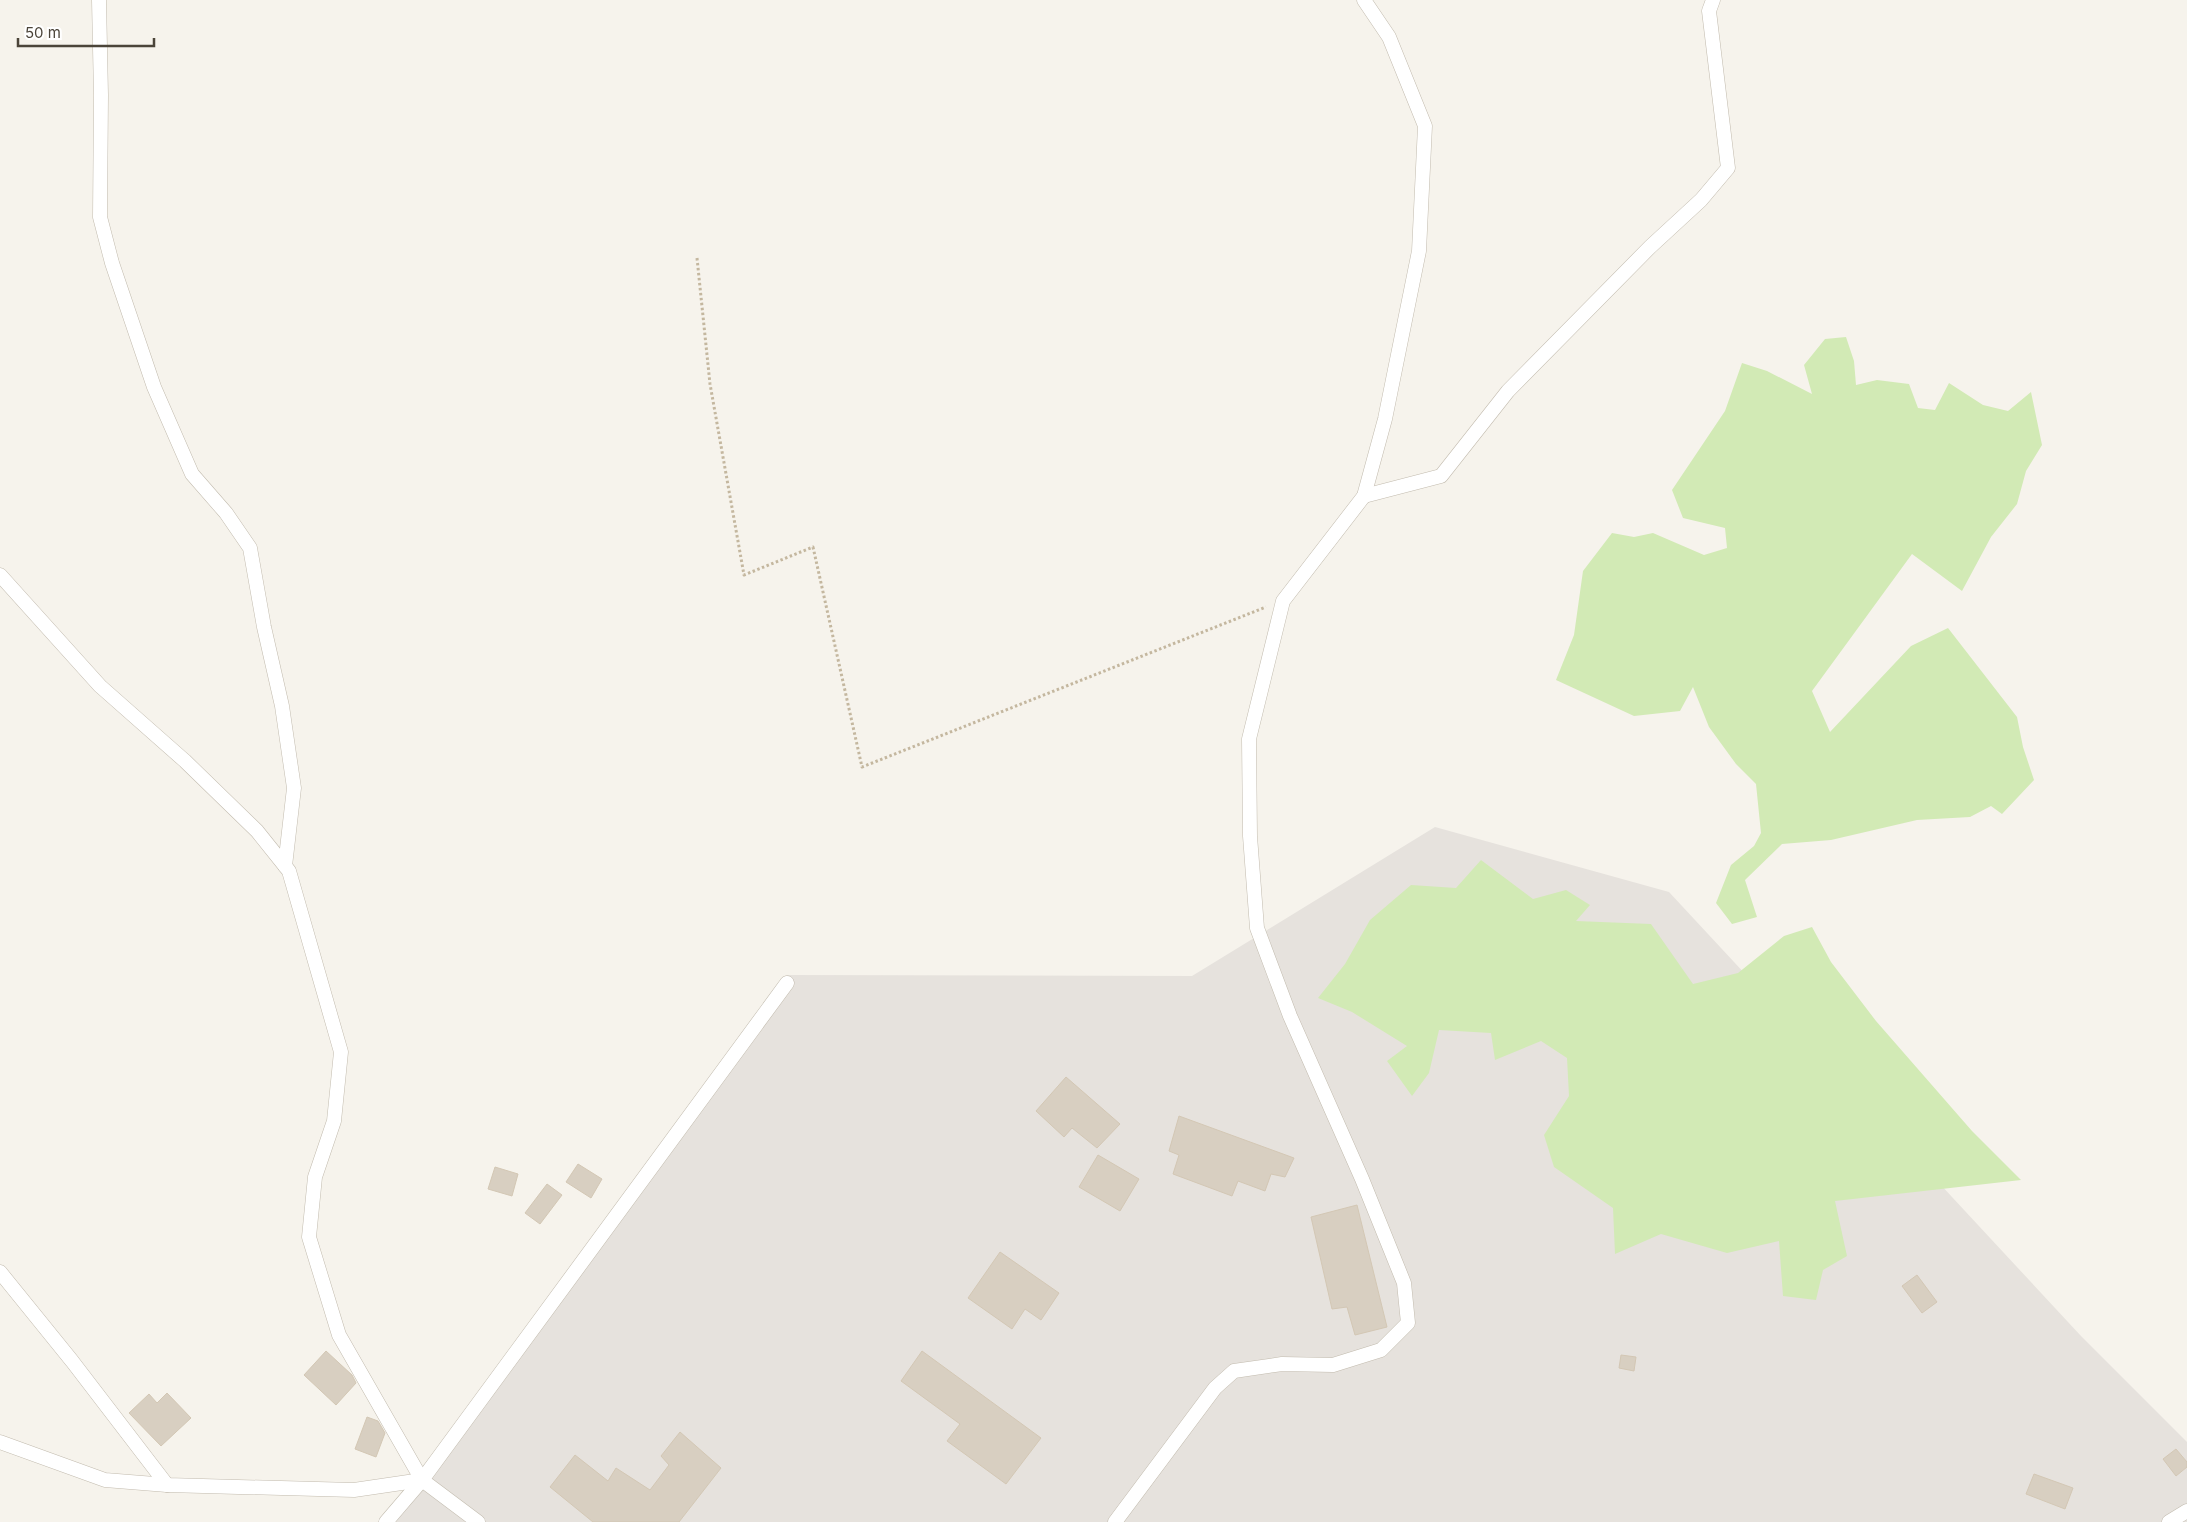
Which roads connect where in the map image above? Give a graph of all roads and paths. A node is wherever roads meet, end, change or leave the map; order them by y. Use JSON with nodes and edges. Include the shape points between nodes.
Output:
{"nodes":[{"id":1,"x":99,"y":0,"type":"edge"},
{"id":2,"x":1364,"y":0,"type":"edge"},
{"id":3,"x":1713,"y":0,"type":"edge"},
{"id":4,"x":697,"y":258,"type":"dead end"},
{"id":5,"x":1364,"y":496,"type":"junction"},
{"id":6,"x":0,"y":575,"type":"edge"},
{"id":7,"x":1283,"y":601,"type":"junction"},
{"id":8,"x":285,"y":866,"type":"junction"},
{"id":9,"x":787,"y":983,"type":"dead end"},
{"id":10,"x":0,"y":1272,"type":"edge"},
{"id":11,"x":0,"y":1442,"type":"edge"},
{"id":12,"x":422,"y":1480,"type":"junction"},
{"id":13,"x":167,"y":1485,"type":"junction"},
{"id":14,"x":2187,"y":1512,"type":"edge"},
{"id":15,"x":386,"y":1522,"type":"edge"},
{"id":16,"x":478,"y":1522,"type":"edge"},
{"id":17,"x":1115,"y":1522,"type":"edge"},
{"id":18,"x":2170,"y":1522,"type":"edge"}],
"edges":[{"from":1,"to":8,"type":"street","via":[[100,216],[112,263],[154,387],[192,474],[226,513],[250,548],[282,706],[294,788]]},
{"from":2,"to":5,"type":"street","via":[[1389,37],[1424,126],[1419,251],[1385,419]]},
{"from":3,"to":5,"type":"street","via":[[1709,11],[1728,168],[1701,200],[1508,391],[1441,476]]},
{"from":4,"to":7,"type":"path","via":[[710,384],[744,575],[813,547],[862,767]]},
{"from":5,"to":7,"type":"street"},
{"from":6,"to":8,"type":"street","via":[[100,686],[198,773],[257,831]]},
{"from":7,"to":17,"type":"street","via":[[1249,739],[1250,836],[1257,928],[1290,1016],[1404,1283],[1408,1323],[1381,1350],[1333,1365],[1282,1364],[1234,1371],[1216,1388]]},
{"from":8,"to":12,"type":"street","via":[[341,1052],[334,1121],[315,1177],[309,1237],[339,1335]]},
{"from":9,"to":12,"type":"street"},
{"from":10,"to":13,"type":"street"},
{"from":11,"to":13,"type":"street","via":[[106,1480]]},
{"from":12,"to":13,"type":"street","via":[[354,1490]]},
{"from":12,"to":15,"type":"street"},
{"from":12,"to":16,"type":"street"},
{"from":14,"to":18,"type":"street"}]}
